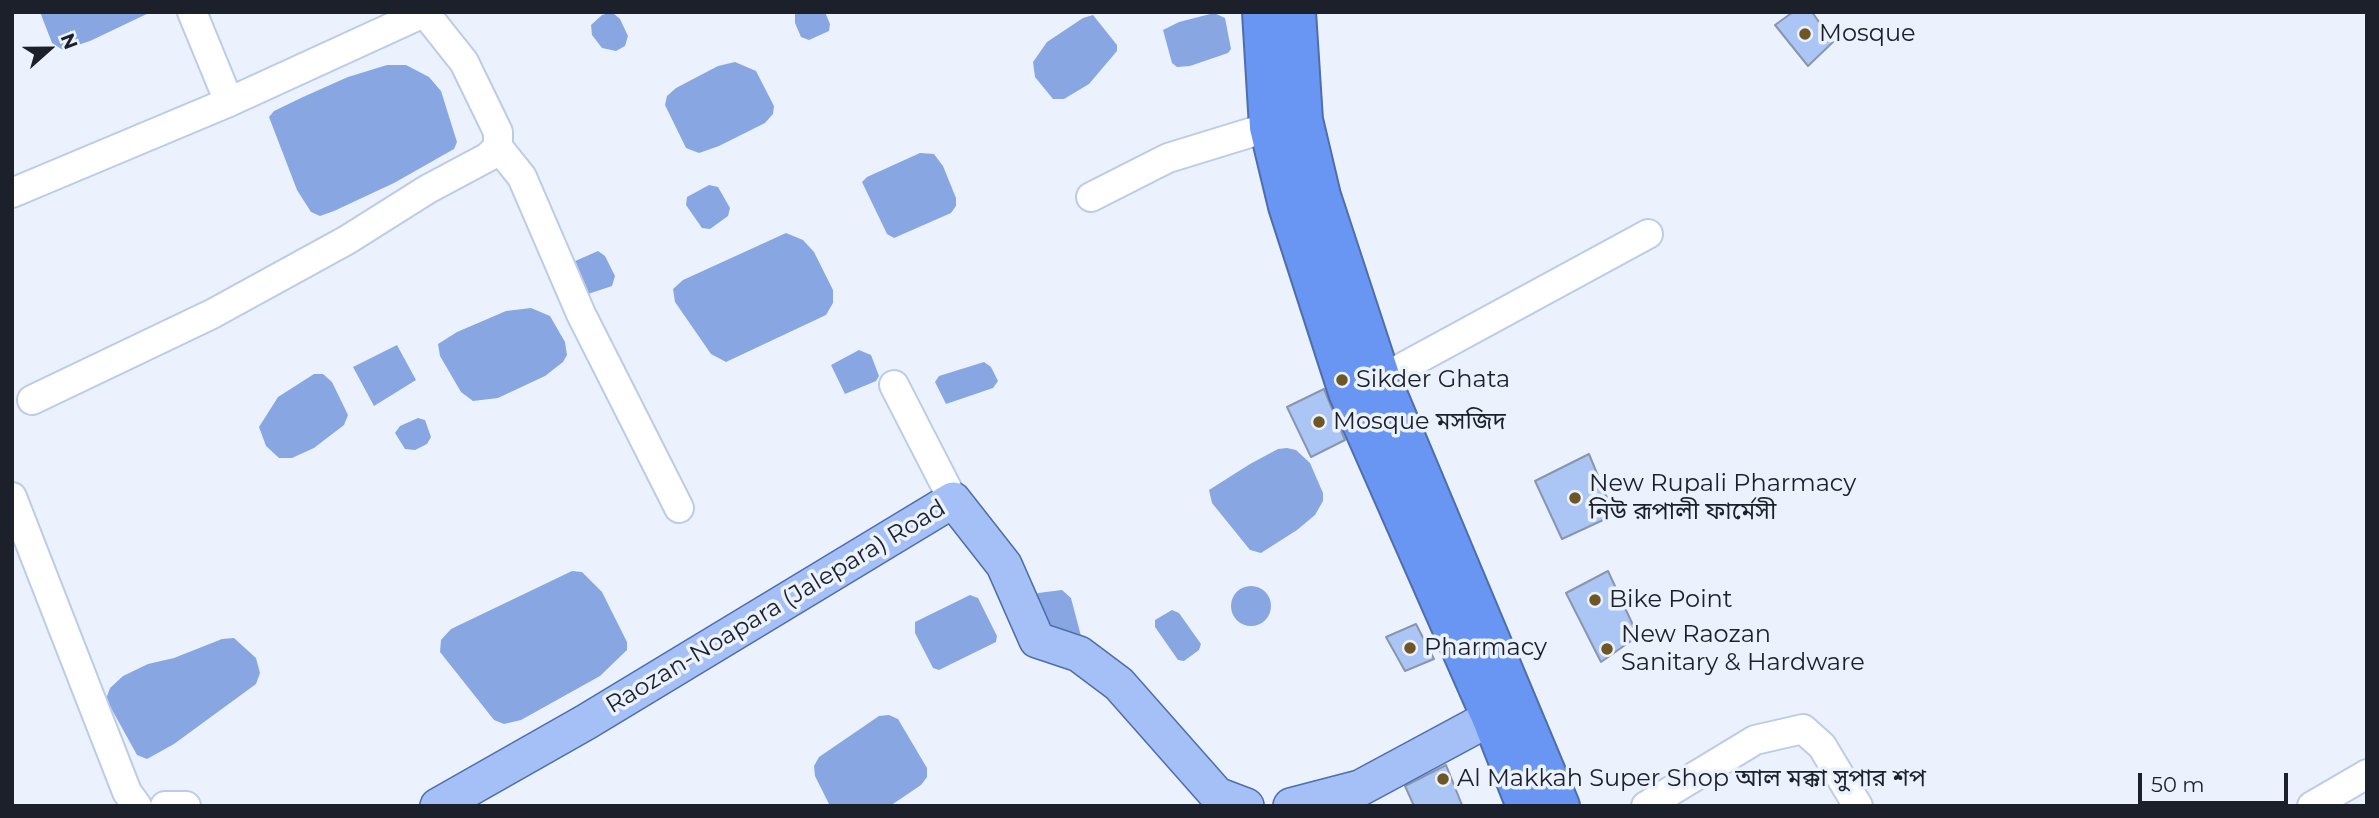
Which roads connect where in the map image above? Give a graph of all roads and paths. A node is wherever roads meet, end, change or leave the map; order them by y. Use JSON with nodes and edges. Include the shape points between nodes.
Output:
{"nodes":[{"id":1,"x":192,"y":12,"type":"edge"},
{"id":2,"x":1262,"y":12,"type":"edge"},
{"id":3,"x":1296,"y":12,"type":"edge"},
{"id":4,"x":229,"y":102,"type":"junction"},
{"id":5,"x":1269,"y":127,"type":"junction"},
{"id":6,"x":498,"y":147,"type":"junction"},
{"id":7,"x":12,"y":193,"type":"edge"},
{"id":8,"x":1091,"y":197,"type":"dead end"},
{"id":9,"x":1648,"y":234,"type":"dead end"},
{"id":10,"x":1381,"y":379,"type":"junction"},
{"id":11,"x":894,"y":385,"type":"dead end"},
{"id":12,"x":32,"y":400,"type":"dead end"},
{"id":13,"x":12,"y":497,"type":"edge"},
{"id":14,"x":953,"y":500,"type":"junction"},
{"id":15,"x":679,"y":508,"type":"dead end"},
{"id":16,"x":1505,"y":711,"type":"junction"},
{"id":17,"x":2367,"y":774,"type":"edge"},
{"id":18,"x":137,"y":806,"type":"edge"},
{"id":19,"x":165,"y":806,"type":"edge"},
{"id":20,"x":186,"y":806,"type":"edge"},
{"id":21,"x":438,"y":806,"type":"edge"},
{"id":22,"x":1246,"y":806,"type":"edge"},
{"id":23,"x":1291,"y":806,"type":"edge"},
{"id":24,"x":1526,"y":806,"type":"edge"},
{"id":25,"x":1560,"y":806,"type":"edge"},
{"id":26,"x":1646,"y":806,"type":"edge"},
{"id":27,"x":1858,"y":806,"type":"edge"},
{"id":28,"x":2312,"y":806,"type":"edge"}],
"edges":[{"from":1,"to":4,"type":"street"},
{"from":2,"to":5,"type":"highway"},
{"from":3,"to":10,"type":"highway","via":[[1303,120],[1321,196]]},
{"from":4,"to":6,"type":"street","via":[[419,15],[429,18],[464,62],[498,132]]},
{"from":4,"to":7,"type":"street"},
{"from":5,"to":8,"type":"street","via":[[1168,158]]},
{"from":5,"to":16,"type":"highway","via":[[1288,206],[1348,392]]},
{"from":6,"to":12,"type":"street","via":[[347,240],[212,314]]},
{"from":6,"to":15,"type":"street","via":[[522,177],[580,314]]},
{"from":9,"to":10,"type":"street"},
{"from":10,"to":16,"type":"highway"},
{"from":11,"to":14,"type":"street"},
{"from":13,"to":18,"type":"street","via":[[127,792]]},
{"from":14,"to":21,"type":"main road","name":"Raozan-Noapara (Jalepara) Road"},
{"from":14,"to":22,"type":"main road","name":"Raozan-Noapara (Jalepara) Road","via":[[1004,565],[1037,640],[1079,654],[1119,684],[1217,795]]},
{"from":16,"to":23,"type":"main road","via":[[1360,788]]},
{"from":16,"to":24,"type":"highway"},
{"from":16,"to":25,"type":"highway"},
{"from":17,"to":28,"type":"street"},
{"from":19,"to":20,"type":"street"},
{"from":26,"to":27,"type":"street","via":[[1755,740],[1803,729],[1822,746]]}]}
